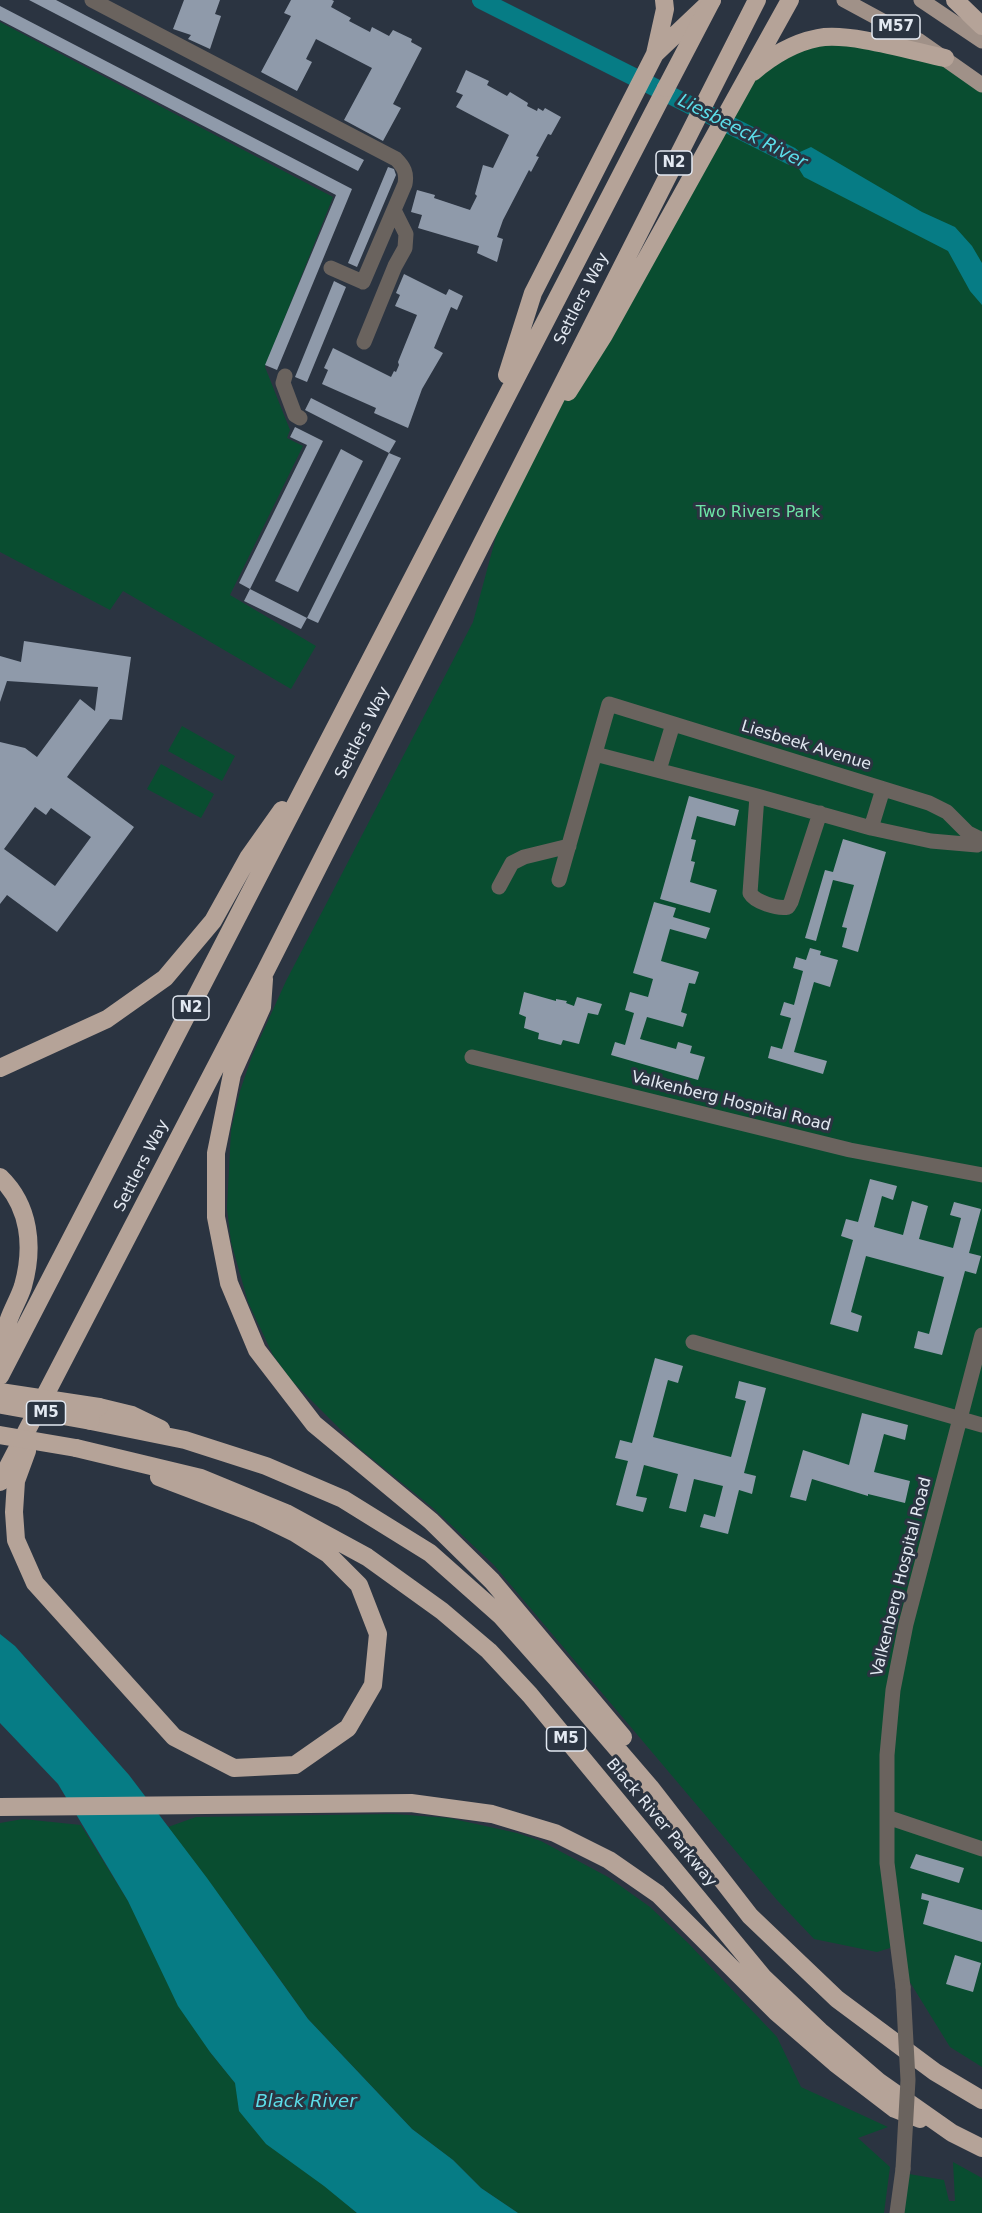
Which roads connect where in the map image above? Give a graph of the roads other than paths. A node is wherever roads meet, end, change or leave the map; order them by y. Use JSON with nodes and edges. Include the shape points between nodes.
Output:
{"nodes":[{"id":1,"x":92,"y":0,"type":"edge"},
{"id":2,"x":664,"y":0,"type":"edge"},
{"id":3,"x":712,"y":0,"type":"edge"},
{"id":4,"x":757,"y":0,"type":"edge"},
{"id":5,"x":790,"y":0,"type":"edge"},
{"id":6,"x":844,"y":0,"type":"edge"},
{"id":7,"x":921,"y":0,"type":"edge"},
{"id":8,"x":955,"y":0,"type":"edge"},
{"id":9,"x":982,"y":26,"type":"edge"},
{"id":10,"x":982,"y":41,"type":"edge"},
{"id":11,"x":653,"y":58,"type":"junction"},
{"id":12,"x":945,"y":58,"type":"junction"},
{"id":13,"x":745,"y":80,"type":"junction"},
{"id":14,"x":982,"y":85,"type":"edge"},
{"id":15,"x":394,"y":210,"type":"junction"},
{"id":16,"x":332,"y":268,"type":"dead end"},
{"id":17,"x":364,"y":342,"type":"dead end"},
{"id":18,"x":285,"y":376,"type":"dead end"},
{"id":19,"x":300,"y":418,"type":"dead end"},
{"id":20,"x":491,"y":426,"type":"junction"},
{"id":21,"x":509,"y":488,"type":"junction"},
{"id":22,"x":673,"y":724,"type":"junction"},
{"id":23,"x":322,"y":754,"type":"junction"},
{"id":24,"x":595,"y":754,"type":"junction"},
{"id":25,"x":659,"y":770,"type":"junction"},
{"id":26,"x":883,"y":789,"type":"junction"},
{"id":27,"x":757,"y":796,"type":"junction"},
{"id":28,"x":820,"y":813,"type":"junction"},
{"id":29,"x":871,"y":828,"type":"junction"},
{"id":30,"x":982,"y":842,"type":"edge"},
{"id":31,"x":569,"y":846,"type":"junction"},
{"id":32,"x":559,"y":880,"type":"dead end"},
{"id":33,"x":499,"y":887,"type":"dead end"},
{"id":34,"x":265,"y":972,"type":"junction"},
{"id":35,"x":472,"y":1057,"type":"dead end"},
{"id":36,"x":0,"y":1068,"type":"edge"},
{"id":37,"x":982,"y":1175,"type":"edge"},
{"id":38,"x":0,"y":1177,"type":"edge"},
{"id":39,"x":982,"y":1335,"type":"edge"},
{"id":40,"x":693,"y":1342,"type":"dead end"},
{"id":41,"x":0,"y":1357,"type":"edge"},
{"id":42,"x":56,"y":1373,"type":"junction"},
{"id":43,"x":0,"y":1376,"type":"edge"},
{"id":44,"x":0,"y":1392,"type":"edge"},
{"id":45,"x":0,"y":1405,"type":"edge"},
{"id":46,"x":95,"y":1414,"type":"junction"},
{"id":47,"x":960,"y":1418,"type":"junction"},
{"id":48,"x":982,"y":1425,"type":"edge"},
{"id":49,"x":0,"y":1435,"type":"edge"},
{"id":50,"x":105,"y":1454,"type":"junction"},
{"id":51,"x":0,"y":1482,"type":"edge"},
{"id":52,"x":650,"y":1787,"type":"junction"},
{"id":53,"x":8,"y":1807,"type":"edge"},
{"id":54,"x":887,"y":1817,"type":"junction"},
{"id":55,"x":982,"y":1849,"type":"edge"},
{"id":56,"x":982,"y":2100,"type":"edge"},
{"id":57,"x":952,"y":2133,"type":"junction"},
{"id":58,"x":982,"y":2148,"type":"edge"},
{"id":59,"x":897,"y":2213,"type":"edge"}],
"edges":[{"from":1,"to":15,"type":"street","via":[[396,159],[406,177]]},
{"from":2,"to":11,"type":"highway"},
{"from":3,"to":11,"type":"highway"},
{"from":3,"to":20,"type":"highway","name":"Settlers Way","number":"N2","bridge":true},
{"from":4,"to":21,"type":"highway","name":"Settlers Way","number":"N2"},
{"from":5,"to":13,"type":"highway"},
{"from":6,"to":12,"type":"main road","number":"M57"},
{"from":7,"to":10,"type":"main road","number":"M57"},
{"from":8,"to":9,"type":"highway"},
{"from":11,"to":20,"type":"highway","via":[[534,293]]},
{"from":12,"to":13,"type":"highway","via":[[860,40],[819,38],[776,54]]},
{"from":12,"to":14,"type":"main road","number":"M57"},
{"from":13,"to":21,"type":"highway","via":[[604,335]]},
{"from":15,"to":16,"type":"street","via":[[363,282]]},
{"from":15,"to":17,"type":"street","via":[[406,234],[405,248]]},
{"from":18,"to":19,"type":"street","via":[[283,383],[295,415]]},
{"from":20,"to":23,"type":"highway","name":"Settlers Way","number":"N2"},
{"from":21,"to":34,"type":"highway","name":"Settlers Way","number":"N2"},
{"from":22,"to":24,"type":"street","name":"Liesbeek Avenue","via":[[609,704]]},
{"from":22,"to":25,"type":"street"},
{"from":22,"to":26,"type":"street","name":"Liesbeek Avenue"},
{"from":23,"to":36,"type":"highway","via":[[248,858],[213,921],[165,978],[107,1019]]},
{"from":23,"to":43,"type":"highway","name":"Settlers Way","number":"N2"},
{"from":24,"to":25,"type":"street"},
{"from":24,"to":31,"type":"street"},
{"from":25,"to":27,"type":"street"},
{"from":26,"to":29,"type":"street"},
{"from":26,"to":30,"type":"street","name":"Liesbeek Avenue","via":[[947,812]]},
{"from":27,"to":28,"type":"street"},
{"from":27,"to":28,"type":"street","via":[[750,893],[756,900],[783,908],[791,902]]},
{"from":28,"to":29,"type":"street"},
{"from":29,"to":30,"type":"street","via":[[932,841],[977,845]]},
{"from":31,"to":32,"type":"street"},
{"from":31,"to":33,"type":"street","via":[[512,863]]},
{"from":34,"to":42,"type":"highway","name":"Settlers Way","number":"N2"},
{"from":34,"to":52,"type":"highway","via":[[262,1006],[232,1074],[216,1154],[216,1217],[229,1283],[256,1350],[315,1424],[431,1521],[492,1581],[623,1737]]},
{"from":35,"to":37,"type":"street","name":"Valkenberg Hospital Road","via":[[850,1150]]},
{"from":38,"to":41,"type":"highway","via":[[10,1186],[26,1218],[30,1254]]},
{"from":39,"to":47,"type":"street","name":"Valkenberg Hospital Road"},
{"from":40,"to":47,"type":"street"},
{"from":42,"to":50,"type":"highway","via":[[16,1481],[16,1540],[35,1583],[174,1737],[234,1768],[295,1765],[348,1728],[374,1684],[378,1634],[359,1585],[328,1554],[295,1533]]},
{"from":42,"to":51,"type":"highway","name":"Settlers Way","number":"N2"},
{"from":44,"to":46,"type":"highway","bridge":true},
{"from":45,"to":46,"type":"highway","name":"Black River Parkway","number":"M5","bridge":true},
{"from":46,"to":52,"type":"highway","name":"Black River Parkway","number":"M5","via":[[266,1466],[343,1499],[430,1553],[501,1616]]},
{"from":47,"to":48,"type":"street"},
{"from":47,"to":54,"type":"street","name":"Valkenberg Hospital Road","via":[[895,1679],[887,1755]]},
{"from":49,"to":50,"type":"highway","name":"Black River Parkway","number":"M5","bridge":true},
{"from":50,"to":57,"type":"highway","name":"Black River Parkway","number":"M5","via":[[201,1478],[286,1513],[367,1557],[442,1611],[489,1651],[530,1695],[763,1977],[878,2081]]},
{"from":52,"to":56,"type":"highway","name":"Black River Parkway","number":"M5","via":[[750,1916],[837,1999],[935,2072]]},
{"from":53,"to":57,"type":"highway","via":[[411,1803],[492,1814],[555,1833],[609,1860],[658,1894],[776,2013],[835,2063],[896,2109]]},
{"from":54,"to":55,"type":"street"},
{"from":54,"to":59,"type":"street","name":"Valkenberg Hospital Road","bridge":true,"via":[[887,1863],[903,1987],[908,2071]]},
{"from":57,"to":58,"type":"highway","name":"Black River Parkway","number":"M5"}]}
